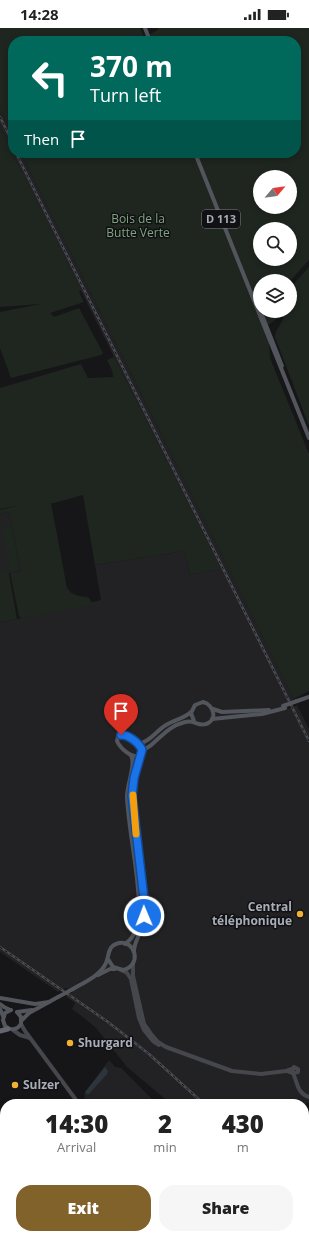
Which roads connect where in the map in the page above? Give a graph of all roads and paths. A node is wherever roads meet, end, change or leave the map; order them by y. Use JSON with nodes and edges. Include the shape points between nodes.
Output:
{"nodes":[{"id":1,"x":197,"y":158,"type":"edge"},
{"id":2,"x":309,"y":438,"type":"edge"},
{"id":3,"x":309,"y":698,"type":"edge"},
{"id":4,"x":284,"y":707,"type":"junction"},
{"id":5,"x":213,"y":709,"type":"junction"},
{"id":6,"x":191,"y":712,"type":"junction"},
{"id":7,"x":212,"y":719,"type":"junction"},
{"id":8,"x":194,"y":721,"type":"junction"},
{"id":9,"x":138,"y":744,"type":"junction"},
{"id":10,"x":140,"y":754,"type":"junction"},
{"id":11,"x":131,"y":755,"type":"junction"},
{"id":12,"x":125,"y":944,"type":"junction"},
{"id":13,"x":134,"y":952,"type":"junction"},
{"id":14,"x":108,"y":959,"type":"junction"},
{"id":15,"x":133,"y":964,"type":"junction"},
{"id":16,"x":115,"y":969,"type":"junction"},
{"id":17,"x":121,"y":970,"type":"junction"},
{"id":18,"x":83,"y":983,"type":"junction"},
{"id":19,"x":0,"y":998,"type":"edge"},
{"id":20,"x":49,"y":1002,"type":"junction"},
{"id":21,"x":0,"y":1004,"type":"edge"},
{"id":22,"x":38,"y":1008,"type":"junction"},
{"id":23,"x":0,"y":1009,"type":"edge"},
{"id":24,"x":11,"y":1010,"type":"junction"},
{"id":25,"x":17,"y":1012,"type":"junction"},
{"id":26,"x":3,"y":1016,"type":"junction"},
{"id":27,"x":21,"y":1022,"type":"junction"},
{"id":28,"x":10,"y":1029,"type":"junction"},
{"id":29,"x":0,"y":1031,"type":"edge"},
{"id":30,"x":30,"y":1039,"type":"junction"},
{"id":31,"x":184,"y":1054,"type":"junction"},
{"id":32,"x":309,"y":1096,"type":"edge"},
{"id":33,"x":75,"y":1099,"type":"edge"}],
"edges":[{"from":1,"to":2,"type":"main road","number":"D 113"},
{"from":3,"to":4,"type":"main road","bridge":true},
{"from":4,"to":5,"type":"main road","via":[[222,712]]},
{"from":4,"to":7,"type":"main road","via":[[262,714]]},
{"from":5,"to":6,"type":"main road","via":[[208,704],[200,702]]},
{"from":5,"to":7,"type":"main road"},
{"from":6,"to":8,"type":"main road"},
{"from":6,"to":9,"type":"main road","via":[[162,728],[147,742]]},
{"from":7,"to":8,"type":"main road","via":[[204,725]]},
{"from":8,"to":10,"type":"main road","via":[[188,721],[163,733]]},
{"from":9,"to":10,"type":"main road","via":[[142,748]]},
{"from":9,"to":11,"type":"main road","via":[[125,734],[118,737],[118,744]]},
{"from":10,"to":11,"type":"main road"},
{"from":10,"to":13,"type":"main road","via":[[133,786],[133,802],[144,911]]},
{"from":11,"to":12,"type":"main road","via":[[133,764],[127,799],[139,909],[134,934]]},
{"from":12,"to":13,"type":"main road"},
{"from":12,"to":14,"type":"main road","via":[[118,943],[113,946]]},
{"from":13,"to":15,"type":"main road"},
{"from":14,"to":16,"type":"main road"},
{"from":14,"to":18,"type":"main road","via":[[103,969]]},
{"from":15,"to":17,"type":"main road","via":[[128,969]]},
{"from":15,"to":31,"type":"street","via":[[133,976],[147,1030],[158,1042]]},
{"from":16,"to":17,"type":"main road"},
{"from":16,"to":18,"type":"main road","via":[[110,969]]},
{"from":17,"to":31,"type":"street","via":[[131,979],[139,1018],[147,1035],[160,1046]]},
{"from":18,"to":20,"type":"main road","bridge":true},
{"from":19,"to":20,"type":"main road","via":[[35,1004]]},
{"from":20,"to":22,"type":"main road"},
{"from":21,"to":24,"type":"main road"},
{"from":22,"to":25,"type":"main road"},
{"from":22,"to":27,"type":"main road","via":[[27,1014]]},
{"from":23,"to":26,"type":"main road"},
{"from":24,"to":25,"type":"main road"},
{"from":24,"to":26,"type":"main road"},
{"from":25,"to":27,"type":"main road","via":[[21,1015]]},
{"from":26,"to":28,"type":"main road","via":[[3,1023]]},
{"from":27,"to":28,"type":"main road","via":[[17,1028]]},
{"from":27,"to":30,"type":"street"},
{"from":28,"to":29,"type":"highway"},
{"from":28,"to":30,"type":"street"},
{"from":30,"to":33,"type":"street"},
{"from":31,"to":32,"type":"street","via":[[232,1071],[260,1074],[294,1072],[300,1088]]}]}
